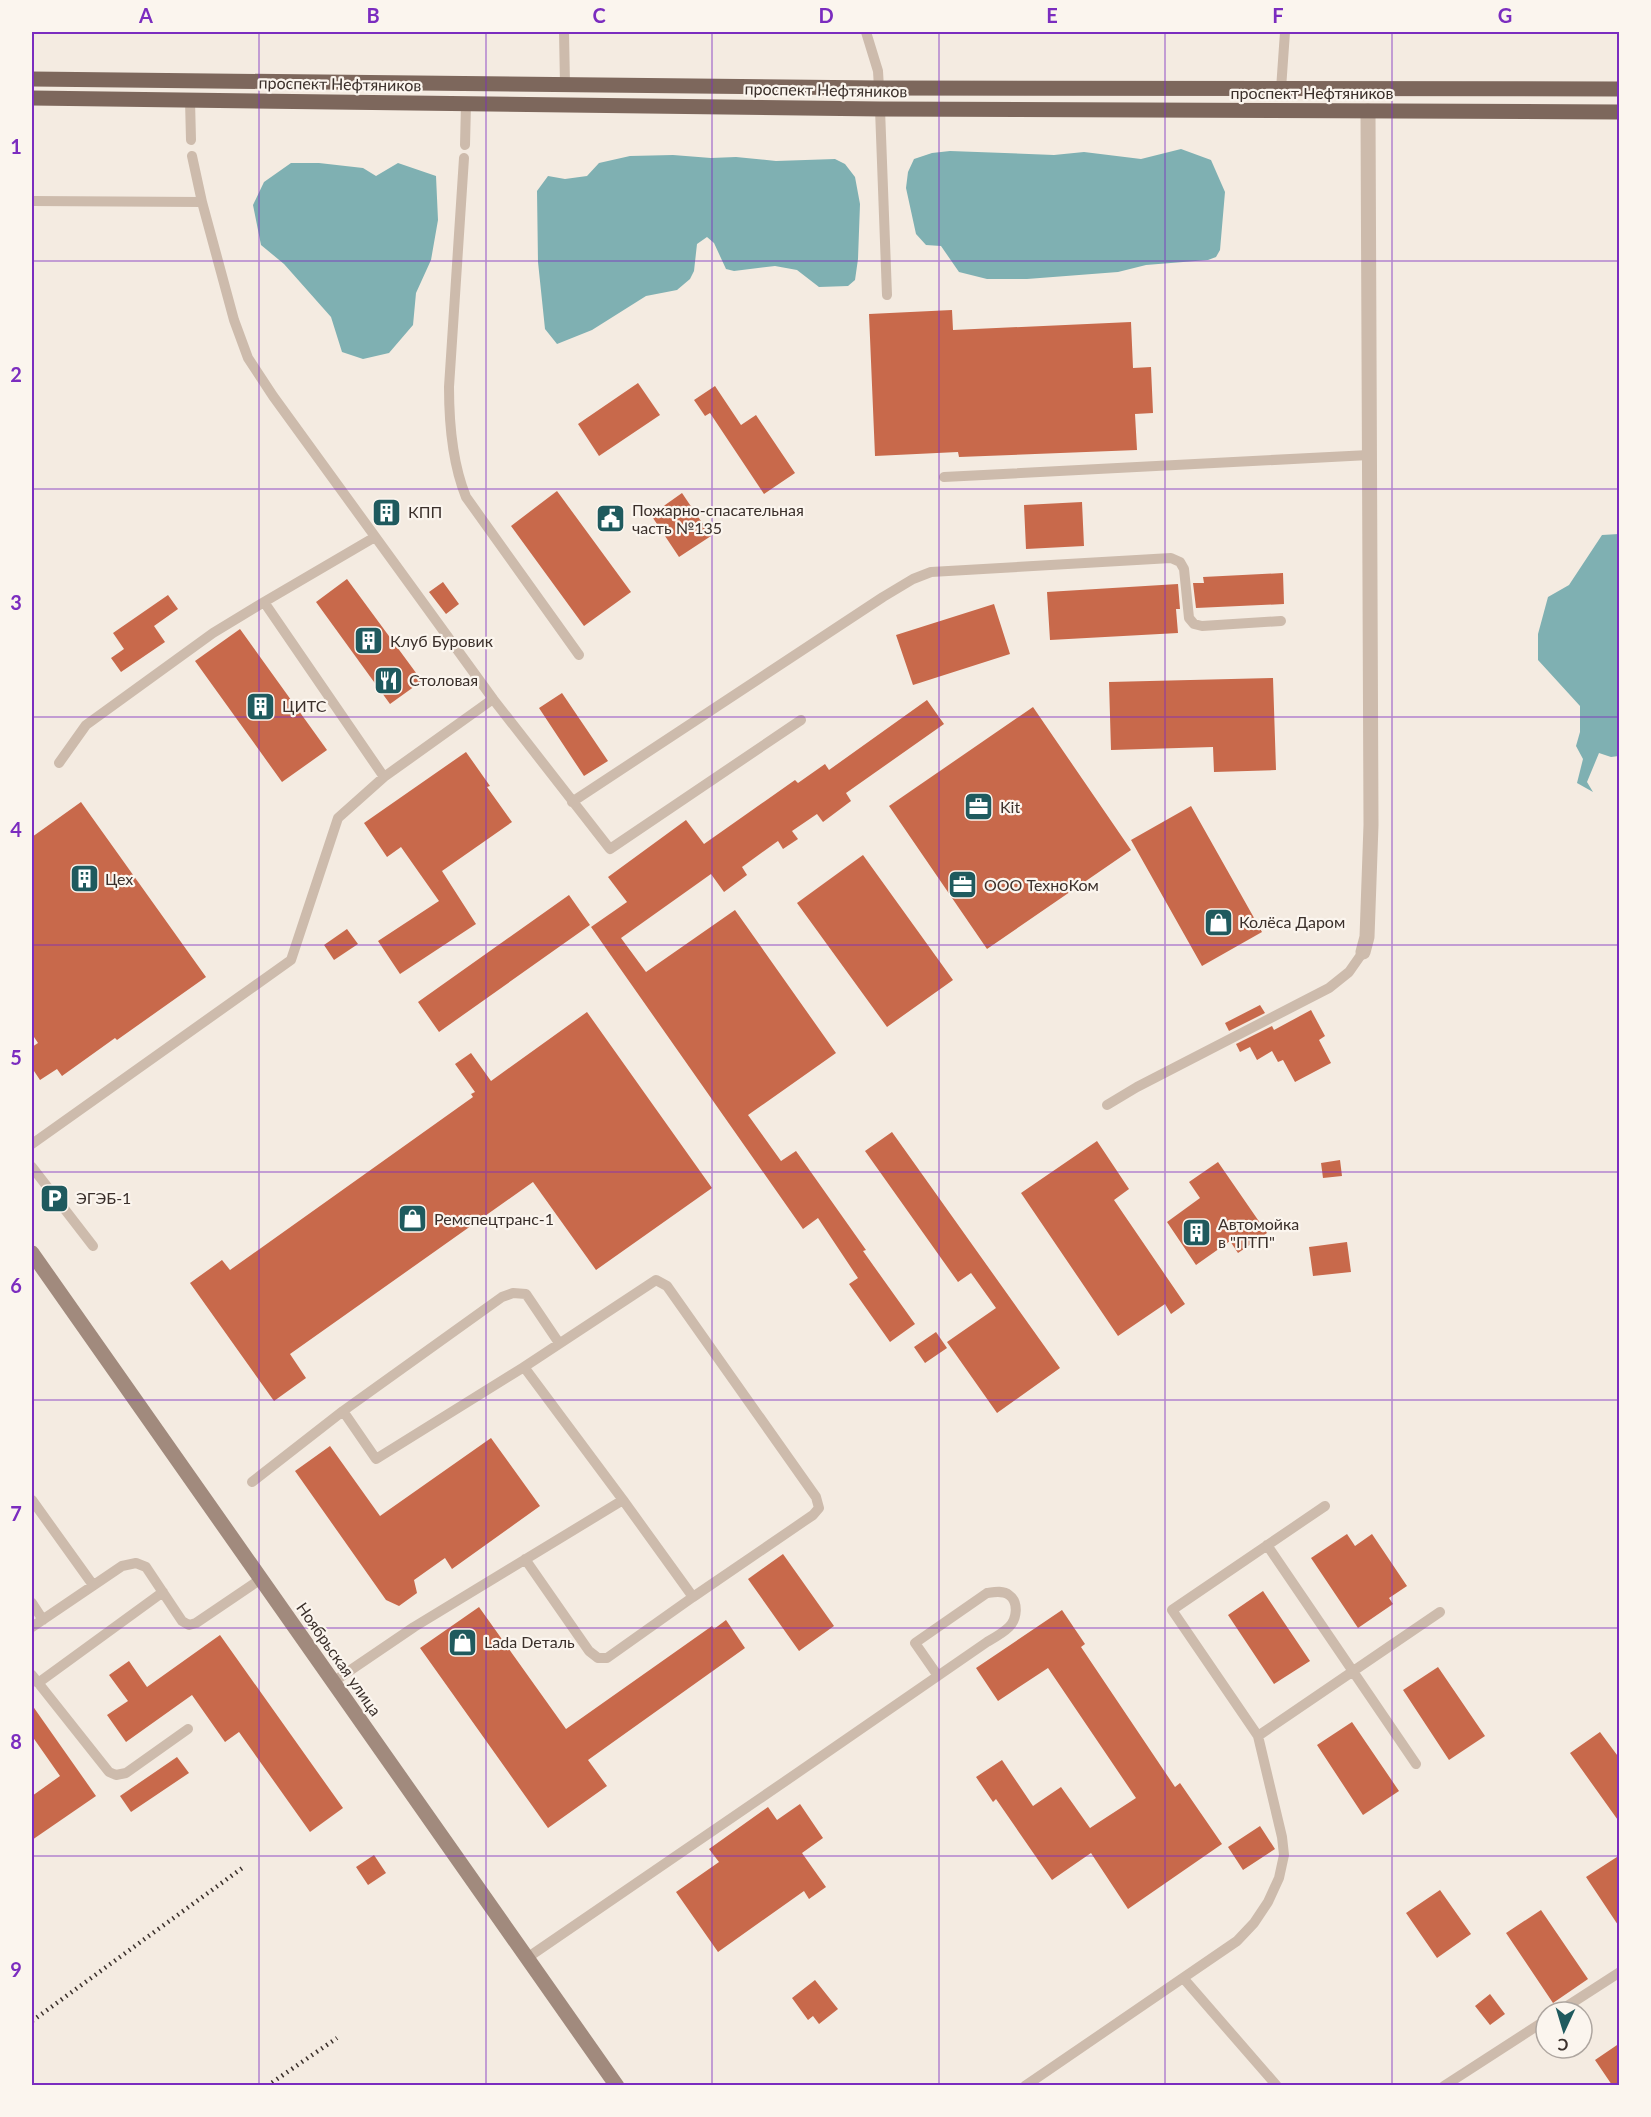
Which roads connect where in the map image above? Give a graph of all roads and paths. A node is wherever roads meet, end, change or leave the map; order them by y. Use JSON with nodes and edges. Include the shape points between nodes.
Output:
{"nodes":[{"id":1,"x":564,"y":32,"type":"edge"},
{"id":2,"x":866,"y":32,"type":"edge"},
{"id":3,"x":1285,"y":32,"type":"edge"},
{"id":4,"x":32,"y":78,"type":"edge"},
{"id":5,"x":565,"y":85,"type":"junction"},
{"id":6,"x":879,"y":88,"type":"junction"},
{"id":7,"x":1281,"y":89,"type":"junction"},
{"id":8,"x":1368,"y":89,"type":"junction"},
{"id":9,"x":1620,"y":89,"type":"edge"},
{"id":10,"x":32,"y":98,"type":"edge"},
{"id":11,"x":190,"y":100,"type":"junction"},
{"id":12,"x":466,"y":104,"type":"junction"},
{"id":13,"x":880,"y":109,"type":"junction"},
{"id":14,"x":1281,"y":111,"type":"junction"},
{"id":15,"x":1368,"y":111,"type":"junction"},
{"id":16,"x":1620,"y":112,"type":"edge"},
{"id":17,"x":191,"y":140,"type":"dead end"},
{"id":18,"x":465,"y":145,"type":"dead end"},
{"id":19,"x":192,"y":156,"type":"dead end"},
{"id":20,"x":464,"y":158,"type":"dead end"},
{"id":21,"x":32,"y":201,"type":"edge"},
{"id":22,"x":201,"y":202,"type":"junction"},
{"id":23,"x":887,"y":295,"type":"dead end"},
{"id":24,"x":1369,"y":455,"type":"junction"},
{"id":25,"x":944,"y":477,"type":"dead end"},
{"id":26,"x":375,"y":537,"type":"junction"},
{"id":27,"x":264,"y":603,"type":"junction"},
{"id":28,"x":1281,"y":621,"type":"dead end"},
{"id":29,"x":579,"y":655,"type":"dead end"},
{"id":30,"x":493,"y":699,"type":"junction"},
{"id":31,"x":801,"y":720,"type":"dead end"},
{"id":32,"x":59,"y":763,"type":"dead end"},
{"id":33,"x":384,"y":777,"type":"junction"},
{"id":34,"x":573,"y":802,"type":"junction"},
{"id":35,"x":1363,"y":952,"type":"joint"},
{"id":36,"x":1107,"y":1105,"type":"dead end"},
{"id":37,"x":32,"y":1144,"type":"edge"},
{"id":38,"x":32,"y":1167,"type":"edge"},
{"id":39,"x":93,"y":1246,"type":"dead end"},
{"id":40,"x":32,"y":1253,"type":"edge"},
{"id":41,"x":560,"y":1343,"type":"junction"},
{"id":42,"x":524,"y":1367,"type":"junction"},
{"id":43,"x":343,"y":1411,"type":"junction"},
{"id":44,"x":252,"y":1482,"type":"dead end"},
{"id":45,"x":32,"y":1500,"type":"edge"},
{"id":46,"x":623,"y":1500,"type":"junction"},
{"id":47,"x":1325,"y":1506,"type":"dead end"},
{"id":48,"x":1267,"y":1545,"type":"junction"},
{"id":49,"x":525,"y":1560,"type":"junction"},
{"id":50,"x":261,"y":1579,"type":"junction"},
{"id":51,"x":93,"y":1585,"type":"junction"},
{"id":52,"x":163,"y":1592,"type":"junction"},
{"id":53,"x":693,"y":1597,"type":"junction"},
{"id":54,"x":32,"y":1603,"type":"edge"},
{"id":55,"x":1440,"y":1612,"type":"dead end"},
{"id":56,"x":43,"y":1620,"type":"junction"},
{"id":57,"x":32,"y":1628,"type":"edge"},
{"id":58,"x":1353,"y":1671,"type":"junction"},
{"id":59,"x":938,"y":1676,"type":"junction"},
{"id":60,"x":35,"y":1679,"type":"edge"},
{"id":61,"x":333,"y":1682,"type":"junction"},
{"id":62,"x":188,"y":1729,"type":"dead end"},
{"id":63,"x":1258,"y":1736,"type":"junction"},
{"id":64,"x":1416,"y":1764,"type":"dead end"},
{"id":65,"x":527,"y":1958,"type":"junction"},
{"id":66,"x":1620,"y":1972,"type":"edge"},
{"id":67,"x":1184,"y":1979,"type":"junction"},
{"id":68,"x":1577,"y":2000,"type":"edge"},
{"id":69,"x":1534,"y":2027,"type":"edge"},
{"id":70,"x":617,"y":2085,"type":"edge"},
{"id":71,"x":1025,"y":2085,"type":"edge"},
{"id":72,"x":1277,"y":2085,"type":"edge"},
{"id":73,"x":1444,"y":2085,"type":"edge"}],
"edges":[{"from":1,"to":5,"type":"lane"},
{"from":2,"to":6,"type":"lane"},
{"from":3,"to":7,"type":"lane"},
{"from":4,"to":5,"type":"main road","name":"проспект Нефтяников"},
{"from":5,"to":6,"type":"main road","name":"проспект Нефтяников"},
{"from":6,"to":7,"type":"main road","name":"проспект Нефтяников"},
{"from":7,"to":8,"type":"main road","name":"проспект Нефтяников"},
{"from":7,"to":14,"type":"main road"},
{"from":8,"to":9,"type":"main road","name":"проспект Нефтяников"},
{"from":8,"to":15,"type":"main road"},
{"from":10,"to":11,"type":"main road","name":"проспект Нефтяников"},
{"from":11,"to":12,"type":"main road","name":"проспект Нефтяников"},
{"from":11,"to":17,"type":"lane"},
{"from":12,"to":13,"type":"main road","name":"проспект Нефтяников"},
{"from":12,"to":18,"type":"lane"},
{"from":13,"to":14,"type":"main road","name":"проспект Нефтяников"},
{"from":13,"to":23,"type":"lane"},
{"from":14,"to":15,"type":"main road","name":"проспект Нефтяников"},
{"from":15,"to":16,"type":"main road","name":"проспект Нефтяников"},
{"from":15,"to":24,"type":"street"},
{"from":19,"to":22,"type":"lane"},
{"from":20,"to":29,"type":"lane","via":[[449,387],[460,482]]},
{"from":21,"to":22,"type":"lane"},
{"from":22,"to":26,"type":"lane","via":[[248,358]]},
{"from":24,"to":25,"type":"lane"},
{"from":24,"to":35,"type":"street","via":[[1371,825],[1367,937]]},
{"from":26,"to":27,"type":"lane"},
{"from":26,"to":30,"type":"lane"},
{"from":27,"to":32,"type":"lane","via":[[213,633],[86,725]]},
{"from":27,"to":33,"type":"lane"},
{"from":28,"to":34,"type":"lane","via":[[1194,624],[1189,618],[1184,569],[1171,558],[931,572],[883,597]]},
{"from":30,"to":33,"type":"lane"},
{"from":30,"to":34,"type":"lane"},
{"from":31,"to":34,"type":"lane","via":[[610,849]]},
{"from":33,"to":37,"type":"lane","via":[[338,818],[291,960]]},
{"from":35,"to":36,"type":"lane","via":[[1349,972],[1329,988]]},
{"from":38,"to":39,"type":"lane"},
{"from":40,"to":50,"type":"main road","name":"Ноябрьская улица"},
{"from":41,"to":42,"type":"lane"},
{"from":41,"to":43,"type":"lane","via":[[526,1294],[513,1293]]},
{"from":41,"to":53,"type":"lane","via":[[656,1280],[667,1286],[816,1497],[819,1508],[813,1515]]},
{"from":42,"to":43,"type":"lane","via":[[376,1459]]},
{"from":42,"to":46,"type":"lane"},
{"from":43,"to":44,"type":"lane"},
{"from":45,"to":51,"type":"lane"},
{"from":46,"to":49,"type":"lane"},
{"from":46,"to":53,"type":"lane"},
{"from":47,"to":48,"type":"lane"},
{"from":48,"to":58,"type":"lane"},
{"from":48,"to":63,"type":"lane","via":[[1172,1610]]},
{"from":49,"to":53,"type":"lane","via":[[589,1651],[598,1658],[607,1658]]},
{"from":49,"to":61,"type":"lane"},
{"from":50,"to":52,"type":"lane","via":[[189,1625],[182,1621]]},
{"from":50,"to":61,"type":"main road","name":"Ноябрьская улица"},
{"from":51,"to":52,"type":"lane","via":[[122,1566],[136,1563],[146,1567]]},
{"from":51,"to":56,"type":"lane"},
{"from":52,"to":60,"type":"lane"},
{"from":54,"to":56,"type":"lane"},
{"from":55,"to":58,"type":"lane"},
{"from":56,"to":57,"type":"lane"},
{"from":58,"to":63,"type":"lane"},
{"from":58,"to":64,"type":"lane"},
{"from":59,"to":59,"type":"lane","via":[[915,1643],[987,1593],[999,1591],[1009,1595],[1016,1611],[1010,1627]]},
{"from":59,"to":65,"type":"lane"},
{"from":60,"to":62,"type":"lane","via":[[109,1772],[116,1775],[126,1773]]},
{"from":61,"to":65,"type":"main road","name":"Ноябрьская улица"},
{"from":63,"to":67,"type":"lane","via":[[1282,1837],[1284,1855],[1279,1878],[1254,1923],[1237,1941]]},
{"from":65,"to":70,"type":"main road","name":"Ноябрьская улица"},
{"from":66,"to":68,"type":"lane"},
{"from":67,"to":71,"type":"lane"},
{"from":67,"to":72,"type":"lane"},
{"from":69,"to":73,"type":"lane"}]}
